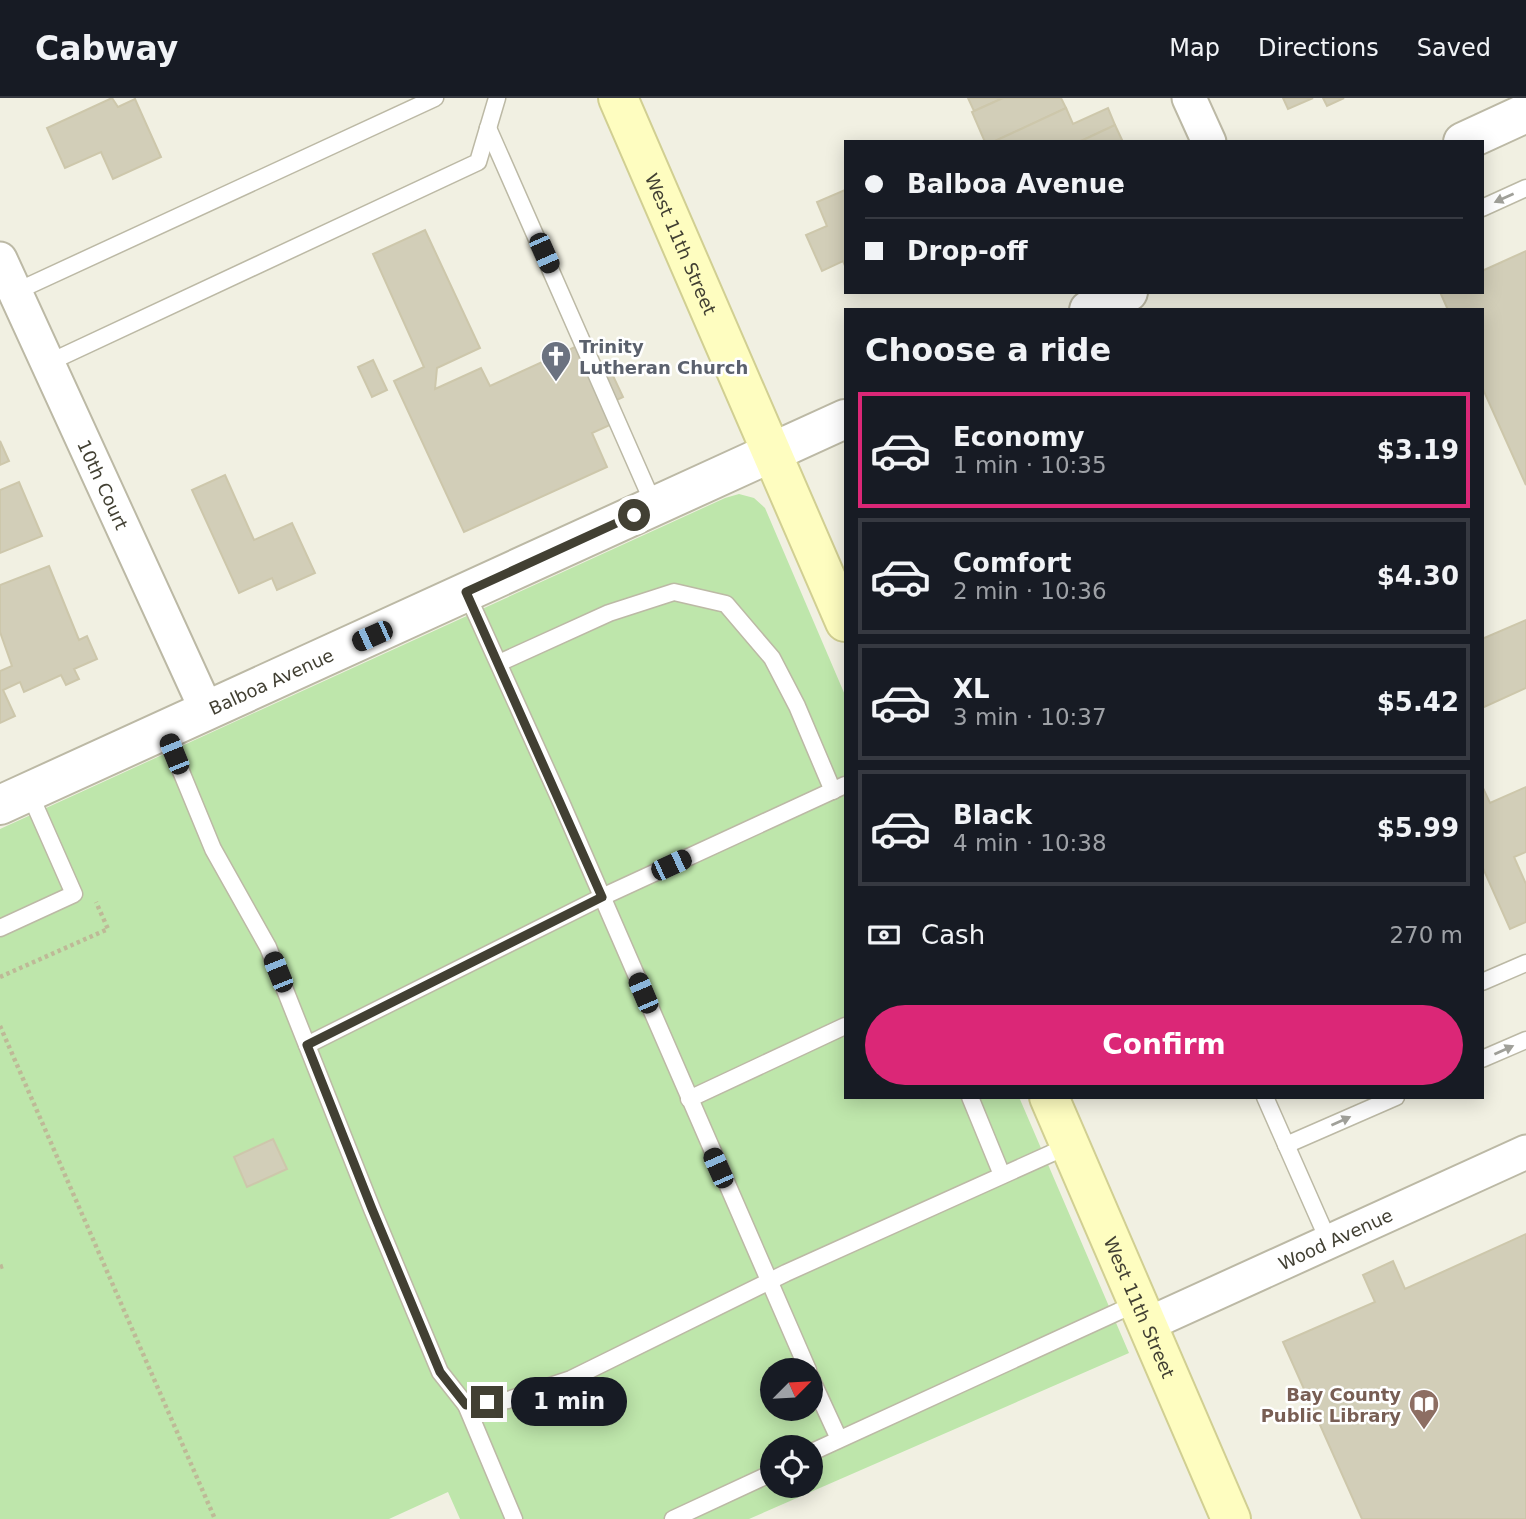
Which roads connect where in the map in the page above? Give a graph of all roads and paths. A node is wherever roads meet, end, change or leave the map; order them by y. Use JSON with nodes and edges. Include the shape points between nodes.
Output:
{"nodes":[{"id":1,"x":435,"y":98,"type":"edge"},
{"id":2,"x":497,"y":98,"type":"edge"},
{"id":3,"x":618,"y":98,"type":"edge"},
{"id":4,"x":1189,"y":98,"type":"edge"},
{"id":5,"x":1526,"y":113,"type":"edge"},
{"id":6,"x":488,"y":128,"type":"junction"},
{"id":7,"x":1208,"y":140,"type":"edge"},
{"id":8,"x":1467,"y":140,"type":"edge"},
{"id":9,"x":1526,"y":188,"type":"edge"},
{"id":10,"x":1484,"y":207,"type":"edge"},
{"id":11,"x":0,"y":259,"type":"edge"},
{"id":12,"x":15,"y":292,"type":"junction"},
{"id":13,"x":1124,"y":294,"type":"edge"},
{"id":14,"x":1092,"y":308,"type":"edge"},
{"id":15,"x":48,"y":363,"type":"junction"},
{"id":16,"x":844,"y":419,"type":"edge"},
{"id":17,"x":771,"y":452,"type":"junction"},
{"id":18,"x":654,"y":505,"type":"junction"},
{"id":19,"x":466,"y":592,"type":"junction"},
{"id":20,"x":844,"y":620,"type":"edge"},
{"id":21,"x":499,"y":663,"type":"junction"},
{"id":22,"x":207,"y":711,"type":"junction"},
{"id":23,"x":164,"y":730,"type":"junction"},
{"id":24,"x":839,"y":788,"type":"edge"},
{"id":25,"x":15,"y":798,"type":"edge"},
{"id":26,"x":602,"y":897,"type":"junction"},
{"id":27,"x":96,"y":901,"type":"dead end"},
{"id":28,"x":0,"y":928,"type":"edge"},
{"id":29,"x":1526,"y":963,"type":"edge"},
{"id":30,"x":0,"y":976,"type":"edge"},
{"id":31,"x":1484,"y":981,"type":"edge"},
{"id":32,"x":0,"y":1026,"type":"edge"},
{"id":33,"x":844,"y":1026,"type":"edge"},
{"id":34,"x":1526,"y":1040,"type":"edge"},
{"id":35,"x":307,"y":1045,"type":"junction"},
{"id":36,"x":1484,"y":1058,"type":"edge"},
{"id":37,"x":689,"y":1099,"type":"junction"},
{"id":38,"x":971,"y":1099,"type":"edge"},
{"id":39,"x":1050,"y":1099,"type":"edge"},
{"id":40,"x":1266,"y":1099,"type":"edge"},
{"id":41,"x":1392,"y":1099,"type":"edge"},
{"id":42,"x":1070,"y":1144,"type":"junction"},
{"id":43,"x":1286,"y":1146,"type":"junction"},
{"id":44,"x":1526,"y":1153,"type":"edge"},
{"id":45,"x":1002,"y":1175,"type":"junction"},
{"id":46,"x":1328,"y":1242,"type":"junction"},
{"id":47,"x":768,"y":1282,"type":"junction"},
{"id":48,"x":1142,"y":1314,"type":"junction"},
{"id":49,"x":803,"y":1358,"type":"edge"},
{"id":50,"x":823,"y":1404,"type":"edge"},
{"id":51,"x":466,"y":1405,"type":"junction"},
{"id":52,"x":839,"y":1439,"type":"junction"},
{"id":53,"x":823,"y":1447,"type":"edge"},
{"id":54,"x":760,"y":1479,"type":"edge"},
{"id":55,"x":215,"y":1519,"type":"edge"},
{"id":56,"x":514,"y":1519,"type":"edge"},
{"id":57,"x":673,"y":1519,"type":"edge"},
{"id":58,"x":1231,"y":1519,"type":"edge"}],
"edges":[{"from":1,"to":12,"type":"lane"},
{"from":2,"to":6,"type":"lane"},
{"from":3,"to":17,"type":"main road","name":"West 11th Street"},
{"from":4,"to":7,"type":"street"},
{"from":5,"to":8,"type":"street"},
{"from":6,"to":15,"type":"lane","via":[[478,162]]},
{"from":6,"to":18,"type":"lane"},
{"from":9,"to":10,"type":"lane","one_way":true},
{"from":11,"to":12,"type":"street","name":"10th Court"},
{"from":12,"to":15,"type":"street","name":"10th Court"},
{"from":13,"to":14,"type":"street"},
{"from":15,"to":22,"type":"street","name":"10th Court"},
{"from":16,"to":17,"type":"street","name":"Balboa Avenue"},
{"from":17,"to":18,"type":"street","name":"Balboa Avenue"},
{"from":17,"to":20,"type":"main road","name":"West 11th Street"},
{"from":18,"to":19,"type":"street","name":"Balboa Avenue"},
{"from":19,"to":21,"type":"lane"},
{"from":19,"to":22,"type":"street","name":"Balboa Avenue"},
{"from":21,"to":24,"type":"lane","via":[[609,613],[674,592],[726,604],[772,658]]},
{"from":21,"to":26,"type":"lane"},
{"from":22,"to":23,"type":"street","name":"Balboa Avenue"},
{"from":23,"to":25,"type":"street","name":"Balboa Avenue"},
{"from":23,"to":35,"type":"lane","via":[[213,849],[268,947]]},
{"from":24,"to":26,"type":"lane"},
{"from":25,"to":28,"type":"lane","via":[[74,894]]},
{"from":26,"to":35,"type":"lane"},
{"from":26,"to":37,"type":"lane"},
{"from":27,"to":30,"type":"path","via":[[108,929]]},
{"from":29,"to":31,"type":"lane"},
{"from":32,"to":55,"type":"path"},
{"from":33,"to":37,"type":"lane"},
{"from":36,"to":34,"type":"lane","one_way":true},
{"from":35,"to":51,"type":"lane","via":[[440,1372]]},
{"from":37,"to":47,"type":"lane"},
{"from":38,"to":45,"type":"lane"},
{"from":39,"to":42,"type":"main road","name":"West 11th Street"},
{"from":40,"to":43,"type":"lane"},
{"from":43,"to":41,"type":"lane","one_way":true},
{"from":42,"to":45,"type":"lane"},
{"from":42,"to":48,"type":"main road","name":"West 11th Street"},
{"from":43,"to":46,"type":"lane"},
{"from":44,"to":46,"type":"street","name":"Wood Avenue"},
{"from":45,"to":47,"type":"lane"},
{"from":46,"to":48,"type":"street","name":"Wood Avenue"},
{"from":47,"to":49,"type":"lane"},
{"from":47,"to":51,"type":"lane","via":[[571,1379],[508,1400]]},
{"from":48,"to":52,"type":"lane"},
{"from":48,"to":58,"type":"main road","name":"West 11th Street"},
{"from":50,"to":52,"type":"lane"},
{"from":51,"to":56,"type":"lane"},
{"from":52,"to":53,"type":"lane"},
{"from":54,"to":57,"type":"lane"}]}
